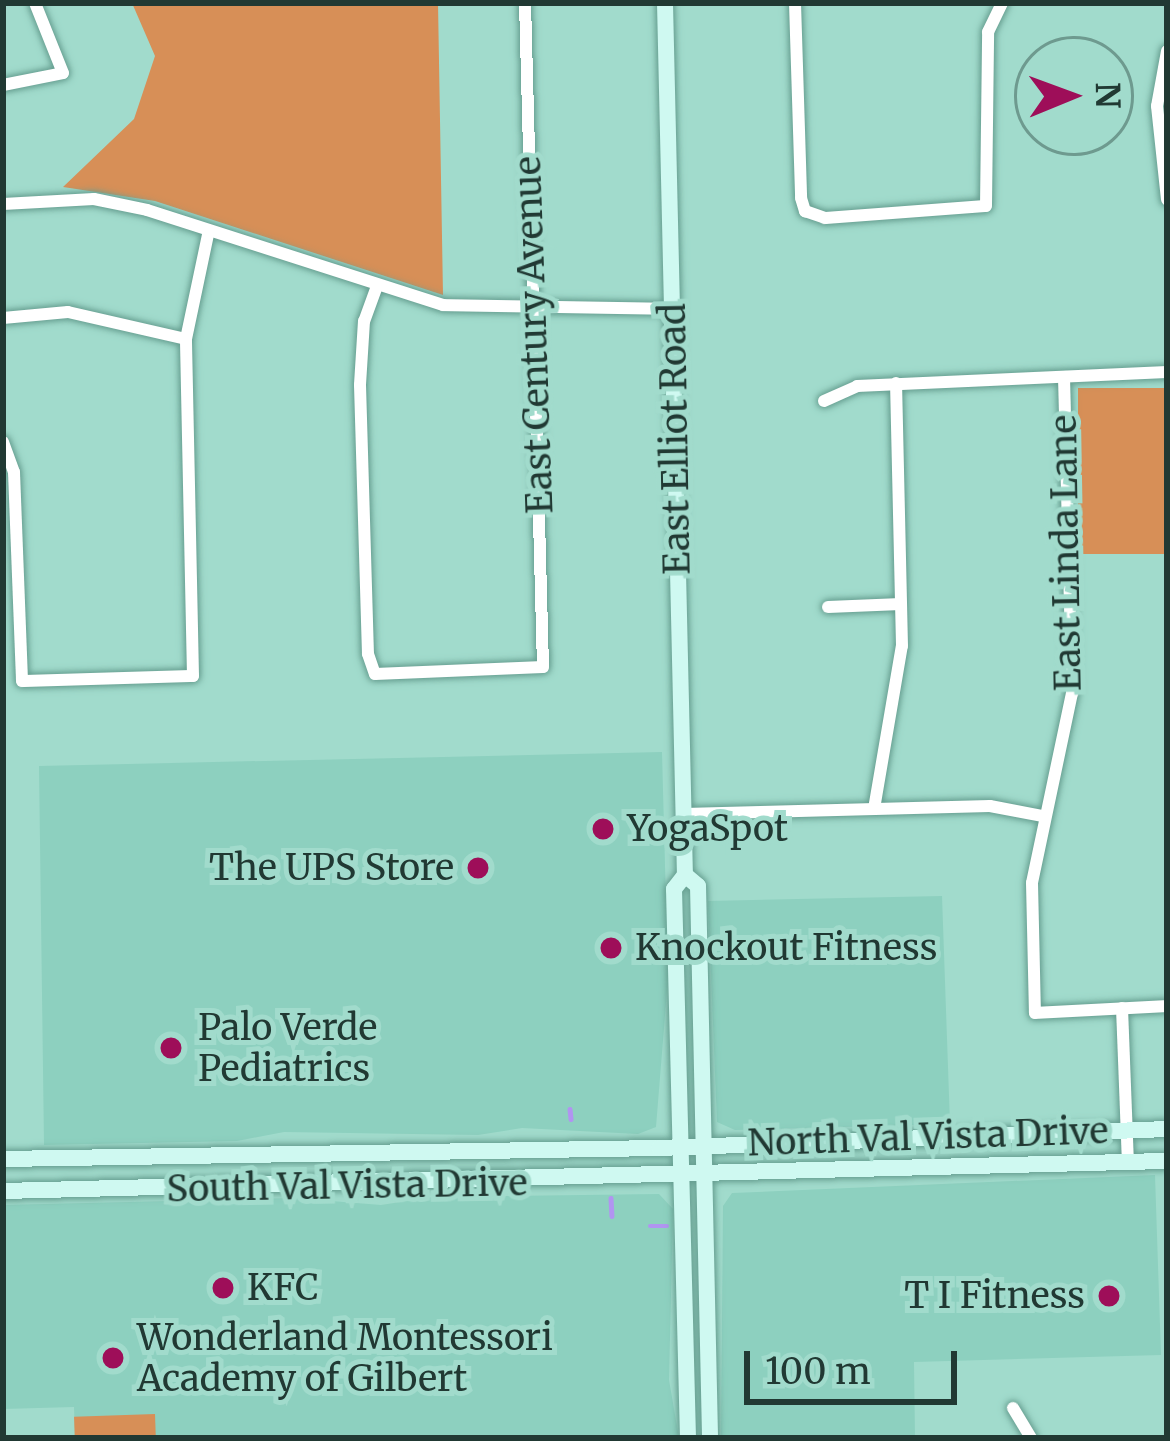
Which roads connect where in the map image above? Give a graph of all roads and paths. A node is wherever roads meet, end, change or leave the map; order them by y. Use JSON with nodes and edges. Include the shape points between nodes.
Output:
{"nodes":[{"id":1,"x":35,"y":3,"type":"edge"},
{"id":2,"x":525,"y":3,"type":"edge"},
{"id":3,"x":665,"y":3,"type":"edge"},
{"id":4,"x":795,"y":3,"type":"edge"},
{"id":5,"x":1002,"y":3,"type":"edge"},
{"id":6,"x":1167,"y":50,"type":"edge"},
{"id":7,"x":3,"y":85,"type":"edge"},
{"id":8,"x":1167,"y":199,"type":"edge"},
{"id":9,"x":3,"y":204,"type":"edge"},
{"id":10,"x":209,"y":230,"type":"junction"},
{"id":11,"x":377,"y":286,"type":"junction"},
{"id":12,"x":672,"y":309,"type":"junction"},
{"id":13,"x":534,"y":311,"type":"junction"},
{"id":14,"x":3,"y":318,"type":"edge"},
{"id":15,"x":186,"y":339,"type":"junction"},
{"id":16,"x":1167,"y":372,"type":"edge"},
{"id":17,"x":1064,"y":376,"type":"junction"},
{"id":18,"x":896,"y":383,"type":"junction"},
{"id":19,"x":824,"y":401,"type":"dead end"},
{"id":20,"x":3,"y":442,"type":"edge"},
{"id":21,"x":901,"y":604,"type":"junction"},
{"id":22,"x":828,"y":607,"type":"dead end"},
{"id":23,"x":874,"y":809,"type":"junction"},
{"id":24,"x":684,"y":814,"type":"junction"},
{"id":25,"x":1043,"y":815,"type":"junction"},
{"id":26,"x":686,"y":875,"type":"junction"},
{"id":27,"x":676,"y":967,"type":"junction"},
{"id":28,"x":1167,"y":1006,"type":"edge"},
{"id":29,"x":1122,"y":1008,"type":"junction"},
{"id":30,"x":701,"y":1024,"type":"junction"},
{"id":31,"x":1167,"y":1129,"type":"edge"},
{"id":32,"x":1127,"y":1130,"type":"junction"},
{"id":33,"x":692,"y":1147,"type":"junction"},
{"id":34,"x":259,"y":1155,"type":"junction"},
{"id":35,"x":3,"y":1159,"type":"edge"},
{"id":36,"x":1167,"y":1161,"type":"edge"},
{"id":37,"x":1129,"y":1162,"type":"junction"},
{"id":38,"x":693,"y":1178,"type":"junction"},
{"id":39,"x":259,"y":1187,"type":"junction"},
{"id":40,"x":3,"y":1191,"type":"edge"},
{"id":41,"x":1013,"y":1408,"type":"dead end"},
{"id":42,"x":688,"y":1438,"type":"edge"},
{"id":43,"x":710,"y":1438,"type":"edge"},
{"id":44,"x":1031,"y":1438,"type":"edge"}],
"edges":[{"from":1,"to":7,"type":"street","via":[[63,73]]},
{"from":2,"to":13,"type":"street","name":"East Century Avenue"},
{"from":3,"to":12,"type":"main road","name":"East Elliot Road"},
{"from":4,"to":5,"type":"street","via":[[806,212],[825,218],[986,206],[988,32]]},
{"from":6,"to":8,"type":"street","via":[[1157,106]]},
{"from":9,"to":10,"type":"street","via":[[94,199]]},
{"from":10,"to":11,"type":"street"},
{"from":10,"to":15,"type":"street"},
{"from":11,"to":13,"type":"street","via":[[443,305]]},
{"from":11,"to":13,"type":"street","name":"East Century Avenue","via":[[364,321],[360,385],[375,674],[543,667]]},
{"from":12,"to":13,"type":"street"},
{"from":12,"to":24,"type":"main road","name":"East Elliot Road"},
{"from":14,"to":15,"type":"street","via":[[68,312]]},
{"from":15,"to":20,"type":"street","via":[[193,676],[22,680],[14,472]]},
{"from":16,"to":17,"type":"street"},
{"from":17,"to":18,"type":"street"},
{"from":17,"to":25,"type":"street","name":"East Linda Lane","via":[[1072,693]]},
{"from":18,"to":19,"type":"street","via":[[848,387]]},
{"from":18,"to":21,"type":"street"},
{"from":21,"to":22,"type":"street"},
{"from":21,"to":23,"type":"street","via":[[902,646]]},
{"from":23,"to":24,"type":"street"},
{"from":23,"to":25,"type":"street","via":[[990,806]]},
{"from":24,"to":26,"type":"main road","name":"East Elliot Road"},
{"from":25,"to":29,"type":"street","name":"East Linda Lane","via":[[1032,883],[1035,1013]]},
{"from":26,"to":27,"type":"main road","name":"East Elliot Road","via":[[674,889]]},
{"from":26,"to":30,"type":"main road","name":"East Elliot Road","via":[[698,886]]},
{"from":27,"to":30,"type":"main road"},
{"from":27,"to":33,"type":"main road","name":"East Elliot Road"},
{"from":28,"to":29,"type":"street"},
{"from":29,"to":32,"type":"street"},
{"from":30,"to":33,"type":"main road","name":"East Elliot Road"},
{"from":31,"to":32,"type":"main road","name":"North Val Vista Drive"},
{"from":32,"to":33,"type":"main road","name":"North Val Vista Drive"},
{"from":32,"to":37,"type":"street"},
{"from":33,"to":34,"type":"main road","name":"South Val Vista Drive"},
{"from":33,"to":38,"type":"main road","name":"East Elliot Road"},
{"from":34,"to":35,"type":"main road","name":"South Val Vista Drive"},
{"from":34,"to":39,"type":"main road"},
{"from":36,"to":37,"type":"main road","name":"North Val Vista Drive"},
{"from":37,"to":38,"type":"main road","name":"North Val Vista Drive"},
{"from":38,"to":39,"type":"main road","name":"South Val Vista Drive"},
{"from":38,"to":42,"type":"main road","name":"East Elliot Road"},
{"from":38,"to":43,"type":"main road","name":"East Elliot Road"},
{"from":39,"to":40,"type":"main road","name":"South Val Vista Drive"},
{"from":41,"to":44,"type":"street"}]}
